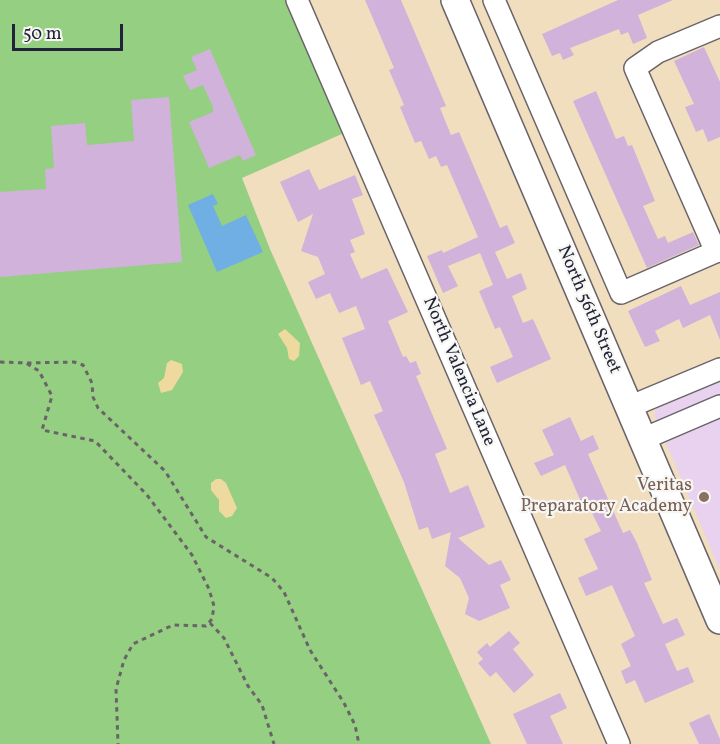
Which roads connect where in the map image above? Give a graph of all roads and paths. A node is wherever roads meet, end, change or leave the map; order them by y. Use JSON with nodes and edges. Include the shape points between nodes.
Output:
{"nodes":[{"id":1,"x":297,"y":0,"type":"edge"},
{"id":2,"x":498,"y":1,"type":"edge"},
{"id":3,"x":459,"y":9,"type":"edge"},
{"id":4,"x":720,"y":26,"type":"edge"},
{"id":5,"x":718,"y":251,"type":"edge"},
{"id":6,"x":0,"y":362,"type":"edge"},
{"id":7,"x":26,"y":363,"type":"junction"},
{"id":8,"x":720,"y":369,"type":"edge"},
{"id":9,"x":720,"y":406,"type":"edge"},
{"id":10,"x":629,"y":407,"type":"junction"},
{"id":11,"x":643,"y":439,"type":"junction"},
{"id":12,"x":720,"y":620,"type":"edge"},
{"id":13,"x":210,"y":623,"type":"junction"},
{"id":14,"x":118,"y":744,"type":"edge"},
{"id":15,"x":274,"y":744,"type":"edge"},
{"id":16,"x":359,"y":744,"type":"edge"},
{"id":17,"x":619,"y":744,"type":"edge"}],
"edges":[{"from":1,"to":17,"type":"street","name":"North Valencia Lane"},
{"from":2,"to":3,"type":"street"},
{"from":2,"to":5,"type":"street","via":[[621,293]]},
{"from":3,"to":10,"type":"main road","name":"North 56th Street"},
{"from":4,"to":5,"type":"street","via":[[658,52],[635,68]]},
{"from":6,"to":7,"type":"path"},
{"from":7,"to":13,"type":"path","via":[[39,371],[52,396],[42,430],[94,441],[147,495],[192,555],[209,589],[214,606]]},
{"from":7,"to":16,"type":"path","via":[[83,365],[98,408],[165,471],[206,537],[272,578],[284,592],[310,650],[344,703]]},
{"from":8,"to":10,"type":"street"},
{"from":9,"to":11,"type":"street"},
{"from":10,"to":11,"type":"main road","name":"North 56th Street"},
{"from":11,"to":12,"type":"main road","name":"North 56th Street"},
{"from":13,"to":14,"type":"path","via":[[173,625],[133,644],[116,689]]},
{"from":13,"to":15,"type":"path","via":[[224,638],[262,705]]}]}
